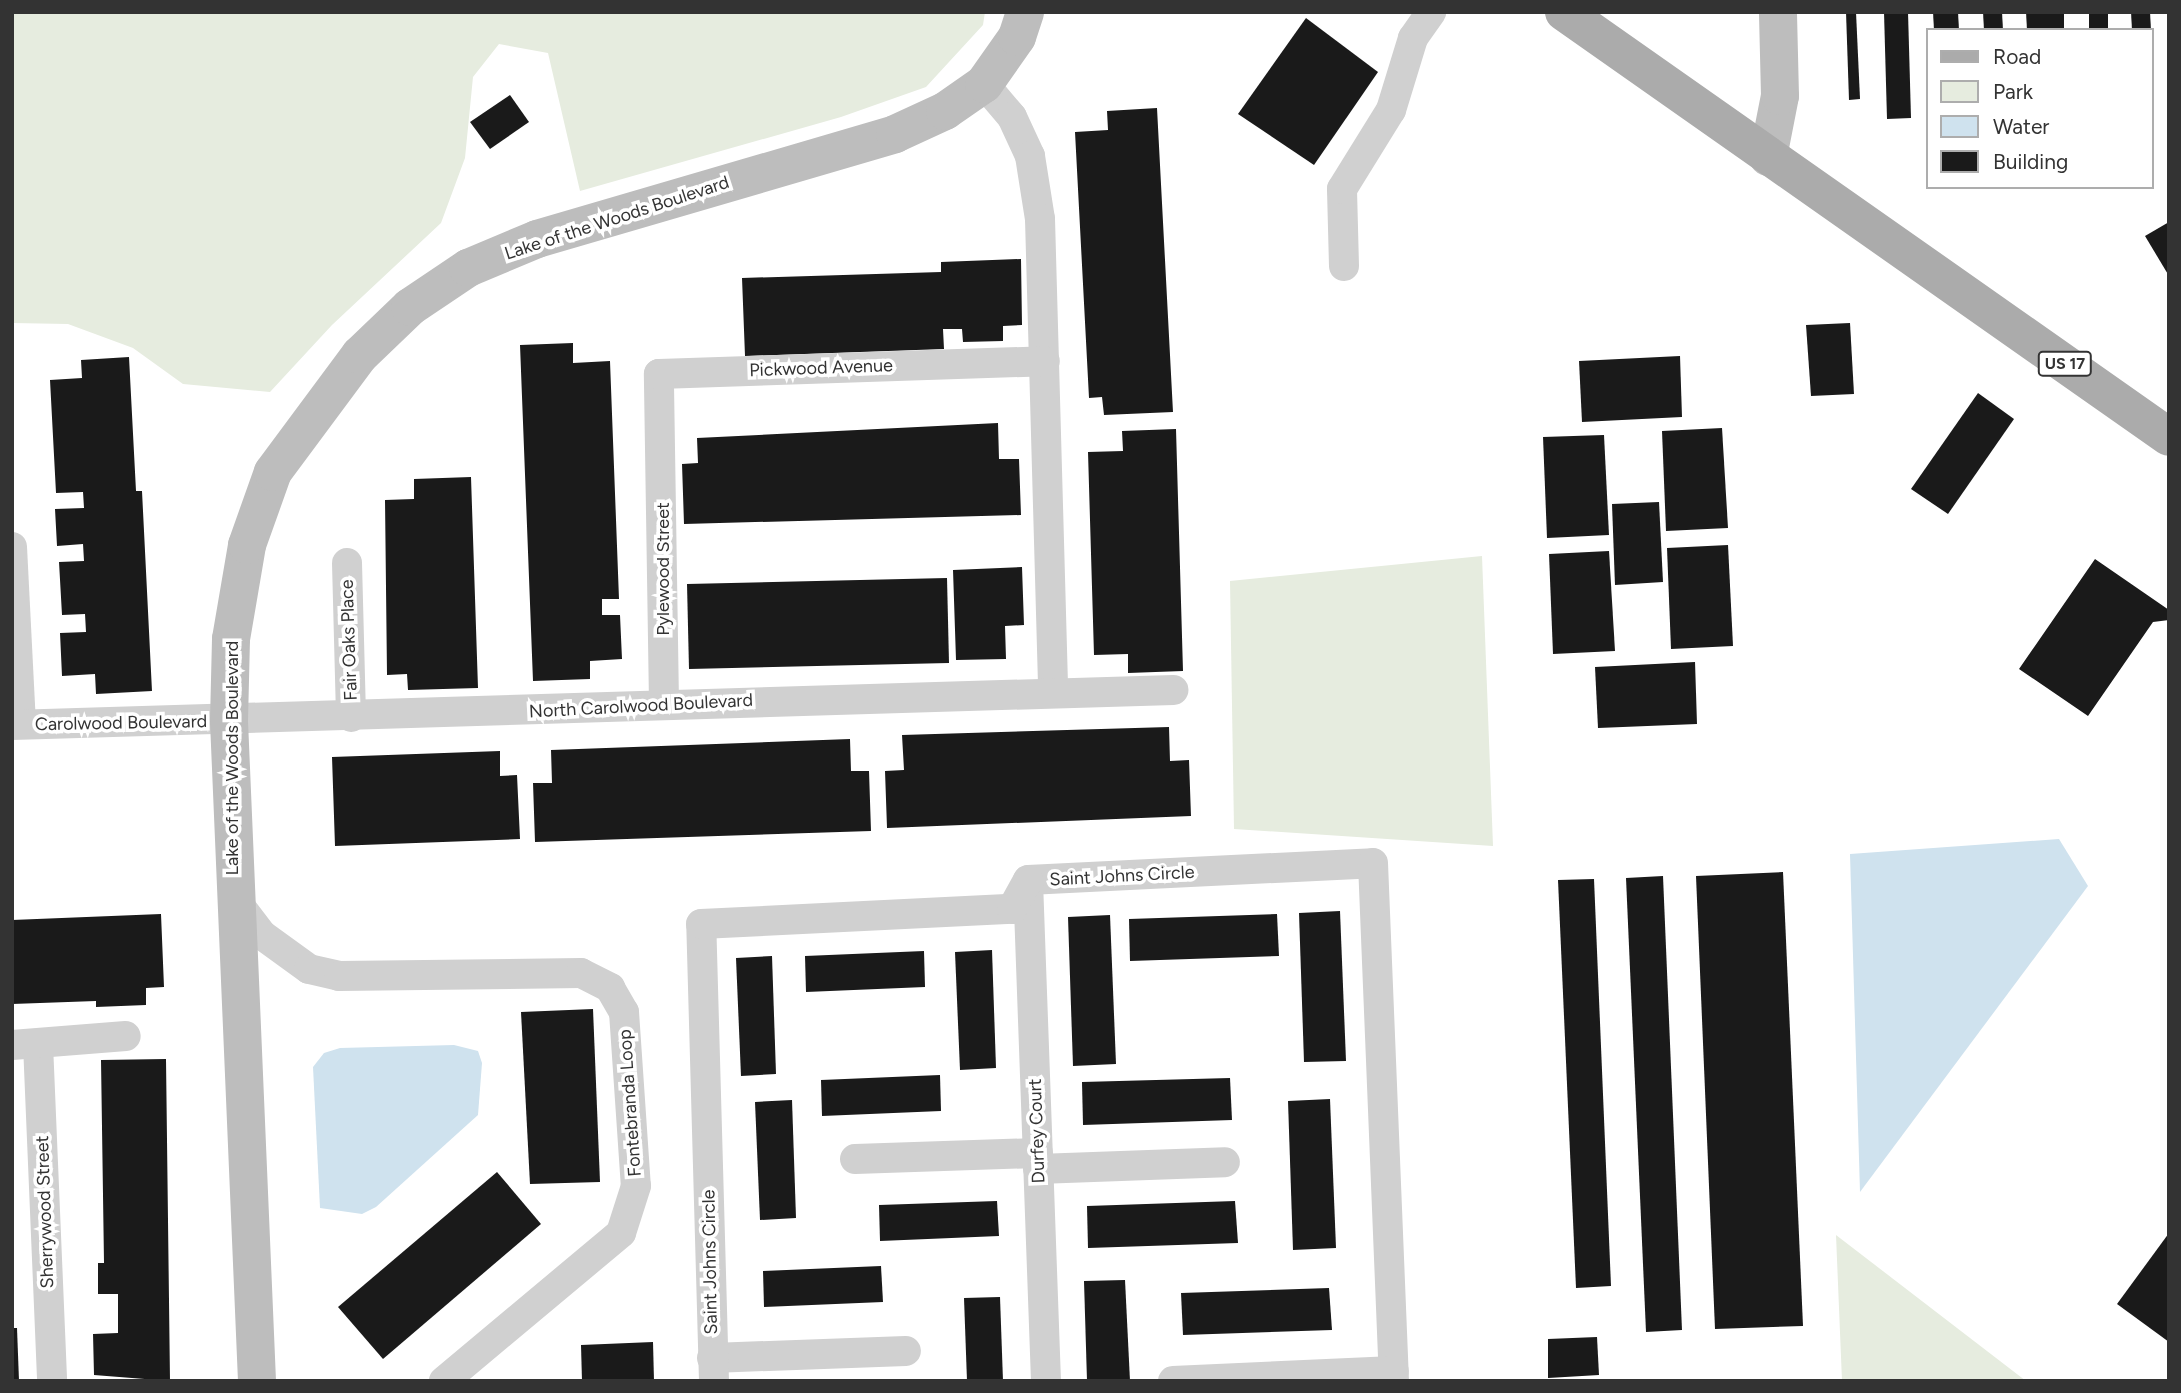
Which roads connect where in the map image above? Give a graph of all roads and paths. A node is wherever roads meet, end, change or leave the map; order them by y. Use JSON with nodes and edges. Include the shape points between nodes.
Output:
{"nodes":[{"id":1,"x":1024,"y":12,"type":"edge"},
{"id":2,"x":1431,"y":12,"type":"edge"},
{"id":3,"x":1564,"y":12,"type":"edge"},
{"id":4,"x":1777,"y":12,"type":"edge"},
{"id":5,"x":984,"y":84,"type":"junction"},
{"id":6,"x":1768,"y":157,"type":"junction"},
{"id":7,"x":1344,"y":267,"type":"dead end"},
{"id":8,"x":1045,"y":361,"type":"junction"},
{"id":9,"x":662,"y":435,"type":"joint"},
{"id":10,"x":2169,"y":437,"type":"edge"},
{"id":11,"x":12,"y":547,"type":"edge"},
{"id":12,"x":347,"y":564,"type":"dead end"},
{"id":13,"x":1173,"y":690,"type":"dead end"},
{"id":14,"x":1053,"y":692,"type":"junction"},
{"id":15,"x":664,"y":703,"type":"junction"},
{"id":16,"x":351,"y":717,"type":"junction"},
{"id":17,"x":229,"y":720,"type":"junction"},
{"id":18,"x":17,"y":725,"type":"edge"},
{"id":19,"x":1028,"y":880,"type":"junction"},
{"id":20,"x":233,"y":897,"type":"junction"},
{"id":21,"x":127,"y":1035,"type":"dead end"},
{"id":22,"x":25,"y":1044,"type":"edge"},
{"id":23,"x":855,"y":1158,"type":"dead end"},
{"id":24,"x":1038,"y":1161,"type":"junction"},
{"id":25,"x":1225,"y":1162,"type":"dead end"},
{"id":26,"x":906,"y":1351,"type":"dead end"},
{"id":27,"x":713,"y":1369,"type":"edge"},
{"id":28,"x":1394,"y":1376,"type":"edge"},
{"id":29,"x":52,"y":1381,"type":"edge"},
{"id":30,"x":257,"y":1381,"type":"edge"},
{"id":31,"x":444,"y":1381,"type":"edge"},
{"id":32,"x":1046,"y":1381,"type":"edge"},
{"id":33,"x":1173,"y":1381,"type":"edge"}],
"edges":[{"from":1,"to":5,"type":"street","name":"Lake of the Woods Boulevard","via":[[1017,37]]},
{"from":2,"to":7,"type":"street","via":[[1413,38],[1391,110],[1342,189]]},
{"from":3,"to":6,"type":"main road","number":"US 17"},
{"from":4,"to":6,"type":"street","via":[[1780,96]]},
{"from":5,"to":8,"type":"street","via":[[1012,117],[1030,156],[1040,219]]},
{"from":5,"to":17,"type":"street","name":"Lake of the Woods Boulevard","via":[[945,111],[895,134],[537,239],[468,268],[410,307],[360,355],[273,472],[247,545],[231,639]]},
{"from":6,"to":10,"type":"main road","number":"US 17"},
{"from":8,"to":9,"type":"street","name":"Pickwood Avenue","via":[[659,374]]},
{"from":8,"to":14,"type":"street"},
{"from":9,"to":15,"type":"street","name":"Pylewood Street"},
{"from":11,"to":18,"type":"street"},
{"from":12,"to":16,"type":"street","name":"Fair Oaks Place"},
{"from":13,"to":14,"type":"street","name":"North Carolwood Boulevard"},
{"from":14,"to":15,"type":"street","name":"North Carolwood Boulevard"},
{"from":15,"to":16,"type":"street","name":"North Carolwood Boulevard"},
{"from":16,"to":17,"type":"street","name":"North Carolwood Boulevard"},
{"from":17,"to":18,"type":"street","name":"Carolwood Boulevard"},
{"from":17,"to":20,"type":"street","name":"Lake of the Woods Boulevard"},
{"from":19,"to":24,"type":"street","name":"Durfey Court"},
{"from":19,"to":27,"type":"street","name":"Saint Johns Circle","via":[[1012,909],[701,924]]},
{"from":19,"to":28,"type":"street","name":"Saint Johns Circle","via":[[1373,863]]},
{"from":20,"to":30,"type":"street","name":"Lake of the Woods Boulevard"},
{"from":20,"to":31,"type":"street","name":"Fontebranda Loop","via":[[283,954],[330,975],[580,973],[610,988],[624,1012],[636,1186],[621,1233]]},
{"from":21,"to":22,"type":"street"},
{"from":22,"to":29,"type":"street","name":"Sherrywood Street"},
{"from":23,"to":24,"type":"street"},
{"from":24,"to":25,"type":"street"},
{"from":24,"to":32,"type":"street","name":"Durfey Court"},
{"from":26,"to":27,"type":"street"},
{"from":28,"to":33,"type":"street"}]}
